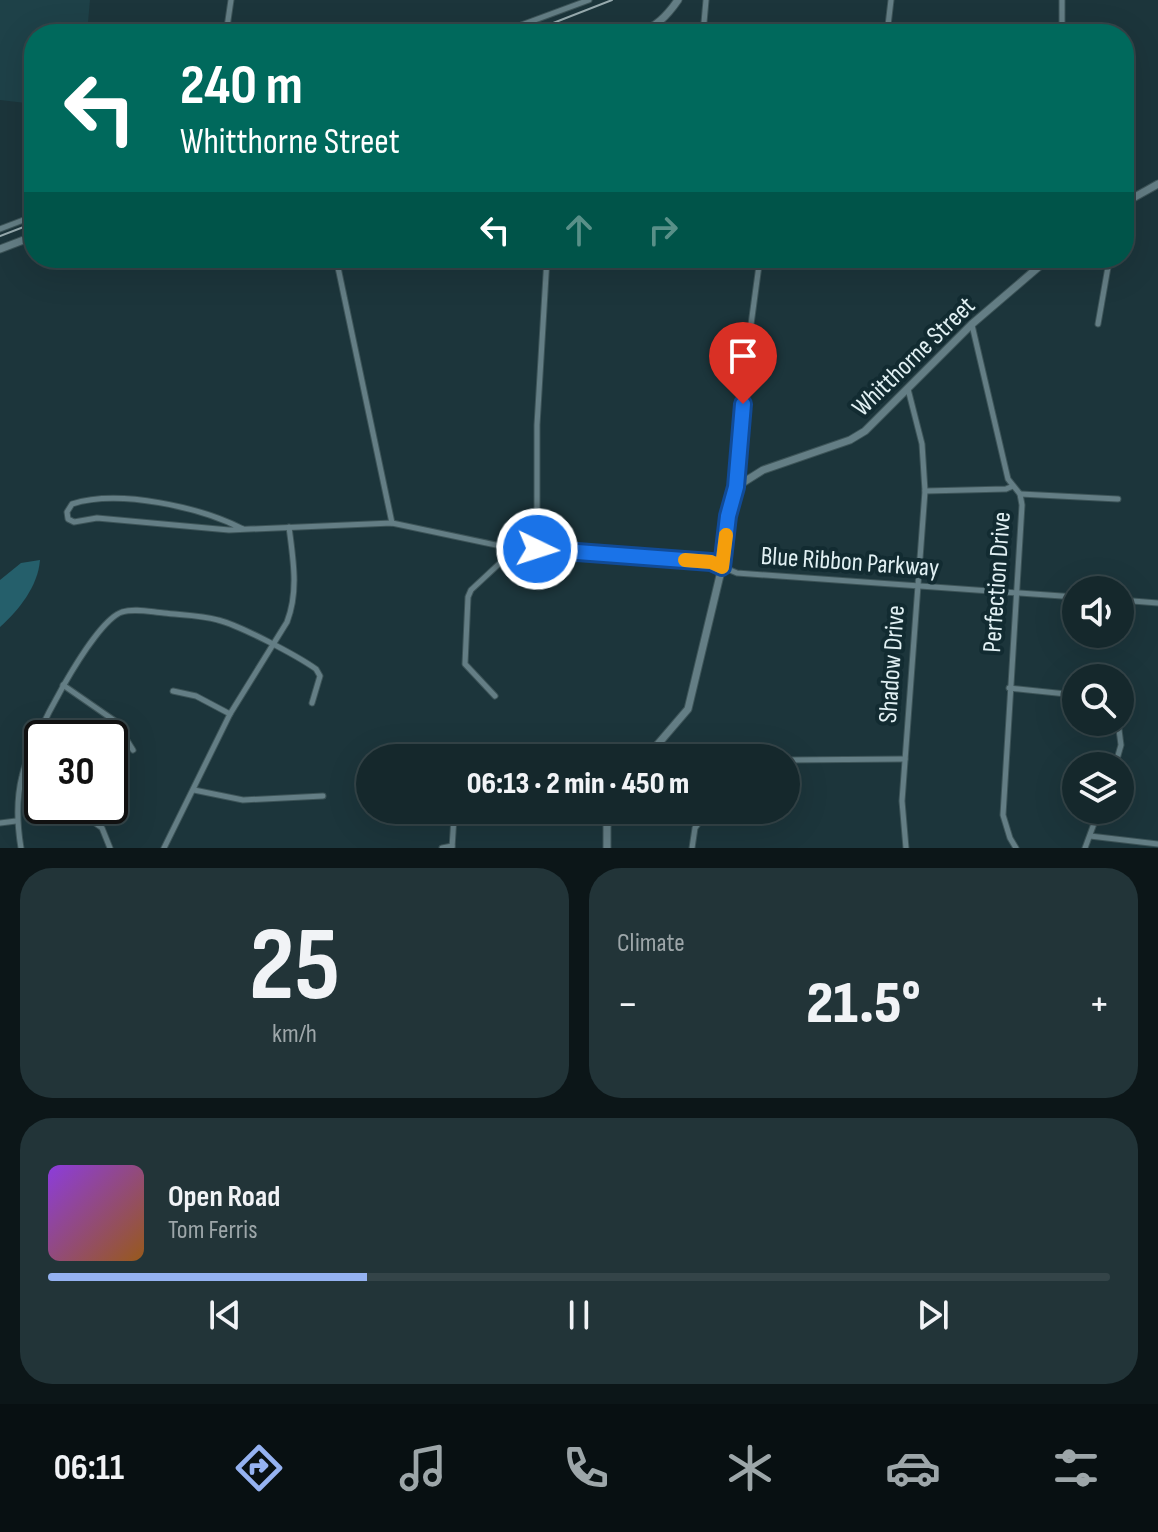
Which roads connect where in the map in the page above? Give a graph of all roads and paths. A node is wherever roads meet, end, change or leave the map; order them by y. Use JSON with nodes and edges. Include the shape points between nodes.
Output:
{"nodes":[{"id":1,"x":231,"y":0,"type":"edge"},
{"id":2,"x":589,"y":0,"type":"edge"},
{"id":3,"x":678,"y":0,"type":"edge"},
{"id":4,"x":706,"y":0,"type":"edge"},
{"id":5,"x":891,"y":0,"type":"edge"},
{"id":6,"x":1062,"y":0,"type":"edge"},
{"id":7,"x":227,"y":24,"type":"edge"},
{"id":8,"x":524,"y":24,"type":"edge"},
{"id":9,"x":656,"y":24,"type":"edge"},
{"id":10,"x":704,"y":24,"type":"edge"},
{"id":11,"x":888,"y":24,"type":"edge"},
{"id":12,"x":1062,"y":24,"type":"edge"},
{"id":13,"x":1158,"y":184,"type":"edge"},
{"id":14,"x":1134,"y":197,"type":"edge"},
{"id":15,"x":24,"y":220,"type":"edge"},
{"id":16,"x":0,"y":229,"type":"edge"},
{"id":17,"x":24,"y":240,"type":"edge"},
{"id":18,"x":0,"y":249,"type":"edge"},
{"id":19,"x":338,"y":268,"type":"edge"},
{"id":20,"x":546,"y":268,"type":"edge"},
{"id":21,"x":759,"y":268,"type":"edge"},
{"id":22,"x":1037,"y":268,"type":"edge"},
{"id":23,"x":1108,"y":268,"type":"edge"},
{"id":24,"x":972,"y":324,"type":"junction"},
{"id":25,"x":1098,"y":324,"type":"dead end"},
{"id":26,"x":908,"y":389,"type":"junction"},
{"id":27,"x":738,"y":466,"type":"junction"},
{"id":28,"x":757,"y":474,"type":"junction"},
{"id":29,"x":1013,"y":486,"type":"junction"},
{"id":30,"x":736,"y":487,"type":"junction"},
{"id":31,"x":925,"y":491,"type":"junction"},
{"id":32,"x":1020,"y":494,"type":"junction"},
{"id":33,"x":1118,"y":499,"type":"dead end"},
{"id":34,"x":392,"y":523,"type":"junction"},
{"id":35,"x":289,"y":527,"type":"junction"},
{"id":36,"x":243,"y":529,"type":"junction"},
{"id":37,"x":515,"y":549,"type":"junction"},
{"id":38,"x":537,"y":549,"type":"junction"},
{"id":39,"x":722,"y":567,"type":"junction"},
{"id":40,"x":917,"y":586,"type":"junction"},
{"id":41,"x":1016,"y":593,"type":"junction"},
{"id":42,"x":1062,"y":596,"type":"edge"},
{"id":43,"x":1134,"y":601,"type":"edge"},
{"id":44,"x":1158,"y":603,"type":"edge"},
{"id":45,"x":272,"y":646,"type":"junction"},
{"id":46,"x":63,"y":685,"type":"junction"},
{"id":47,"x":1009,"y":688,"type":"junction"},
{"id":48,"x":173,"y":691,"type":"dead end"},
{"id":49,"x":1062,"y":694,"type":"edge"},
{"id":50,"x":495,"y":696,"type":"dead end"},
{"id":51,"x":312,"y":703,"type":"dead end"},
{"id":52,"x":230,"y":714,"type":"junction"},
{"id":53,"x":658,"y":744,"type":"edge"},
{"id":54,"x":133,"y":750,"type":"dead end"},
{"id":55,"x":905,"y":759,"type":"junction"},
{"id":56,"x":800,"y":760,"type":"edge"},
{"id":57,"x":194,"y":790,"type":"junction"},
{"id":58,"x":323,"y":796,"type":"dead end"},
{"id":59,"x":16,"y":821,"type":"junction"},
{"id":60,"x":0,"y":823,"type":"edge"},
{"id":61,"x":96,"y":824,"type":"edge"},
{"id":62,"x":454,"y":824,"type":"edge"},
{"id":63,"x":608,"y":824,"type":"edge"},
{"id":64,"x":698,"y":824,"type":"edge"},
{"id":65,"x":1094,"y":824,"type":"edge"},
{"id":66,"x":1090,"y":836,"type":"junction"},
{"id":67,"x":1158,"y":844,"type":"edge"},
{"id":68,"x":452,"y":847,"type":"edge"},
{"id":69,"x":21,"y":848,"type":"edge"},
{"id":70,"x":110,"y":848,"type":"edge"},
{"id":71,"x":164,"y":848,"type":"edge"},
{"id":72,"x":442,"y":848,"type":"edge"},
{"id":73,"x":607,"y":848,"type":"edge"},
{"id":74,"x":692,"y":848,"type":"edge"},
{"id":75,"x":906,"y":848,"type":"edge"},
{"id":76,"x":1016,"y":848,"type":"edge"},
{"id":77,"x":1085,"y":848,"type":"edge"}],
"edges":[{"from":1,"to":7,"type":"street"},
{"from":2,"to":8,"type":"street"},
{"from":3,"to":9,"type":"street"},
{"from":4,"to":10,"type":"street"},
{"from":5,"to":11,"type":"street"},
{"from":6,"to":12,"type":"street"},
{"from":13,"to":14,"type":"street"},
{"from":15,"to":16,"type":"street"},
{"from":17,"to":18,"type":"street"},
{"from":19,"to":34,"type":"street"},
{"from":20,"to":38,"type":"street","via":[[537,425]]},
{"from":21,"to":27,"type":"street"},
{"from":22,"to":24,"type":"street","name":"Whitthorne Street"},
{"from":23,"to":25,"type":"street"},
{"from":24,"to":26,"type":"street","name":"Whitthorne Street"},
{"from":24,"to":29,"type":"street","name":"Perfection Drive"},
{"from":26,"to":28,"type":"street","name":"Whitthorne Street","via":[[856,437]]},
{"from":26,"to":31,"type":"street","name":"Shadow Drive","via":[[922,444]]},
{"from":27,"to":28,"type":"street"},
{"from":27,"to":30,"type":"street"},
{"from":28,"to":30,"type":"street","name":"Whitthorne Street"},
{"from":29,"to":31,"type":"street"},
{"from":29,"to":32,"type":"street","name":"Perfection Drive"},
{"from":30,"to":39,"type":"street"},
{"from":31,"to":40,"type":"street","name":"Shadow Drive"},
{"from":32,"to":33,"type":"street"},
{"from":32,"to":41,"type":"street","name":"Perfection Drive"},
{"from":34,"to":35,"type":"street","name":"Blue Ribbon Parkway"},
{"from":34,"to":37,"type":"street","name":"Blue Ribbon Parkway"},
{"from":35,"to":36,"type":"street","name":"Blue Ribbon Parkway"},
{"from":35,"to":45,"type":"street","via":[[293,606]]},
{"from":36,"to":36,"type":"street","name":"Blue Ribbon Parkway","via":[[147,500],[86,500],[72,504],[67,512],[74,522],[97,518]]},
{"from":37,"to":38,"type":"street","name":"Blue Ribbon Parkway"},
{"from":37,"to":50,"type":"street","via":[[468,597],[465,664]]},
{"from":38,"to":39,"type":"street","name":"Blue Ribbon Parkway"},
{"from":39,"to":40,"type":"street","name":"Blue Ribbon Parkway","via":[[737,573]]},
{"from":39,"to":53,"type":"street","via":[[688,709]]},
{"from":40,"to":41,"type":"street","name":"Blue Ribbon Parkway"},
{"from":40,"to":55,"type":"street","name":"Shadow Drive"},
{"from":41,"to":42,"type":"street","name":"Blue Ribbon Parkway"},
{"from":41,"to":47,"type":"street","name":"Perfection Drive"},
{"from":43,"to":44,"type":"street"},
{"from":45,"to":46,"type":"street","via":[[219,620],[122,612],[103,628]]},
{"from":45,"to":51,"type":"street","via":[[319,674]]},
{"from":45,"to":52,"type":"street"},
{"from":46,"to":54,"type":"street","via":[[115,721]]},
{"from":46,"to":59,"type":"street","via":[[27,757]]},
{"from":47,"to":49,"type":"street"},
{"from":47,"to":76,"type":"street","name":"Perfection Drive","via":[[1003,815]]},
{"from":48,"to":52,"type":"street"},
{"from":52,"to":57,"type":"street"},
{"from":55,"to":56,"type":"street"},
{"from":55,"to":75,"type":"street","name":"Shadow Drive"},
{"from":57,"to":58,"type":"street","via":[[243,800]]},
{"from":57,"to":71,"type":"street"},
{"from":59,"to":60,"type":"street"},
{"from":59,"to":69,"type":"street"},
{"from":61,"to":70,"type":"street"},
{"from":62,"to":68,"type":"street"},
{"from":63,"to":73,"type":"street"},
{"from":64,"to":74,"type":"street"},
{"from":65,"to":66,"type":"street"},
{"from":66,"to":67,"type":"street"},
{"from":66,"to":77,"type":"street"},
{"from":68,"to":72,"type":"street"}]}
